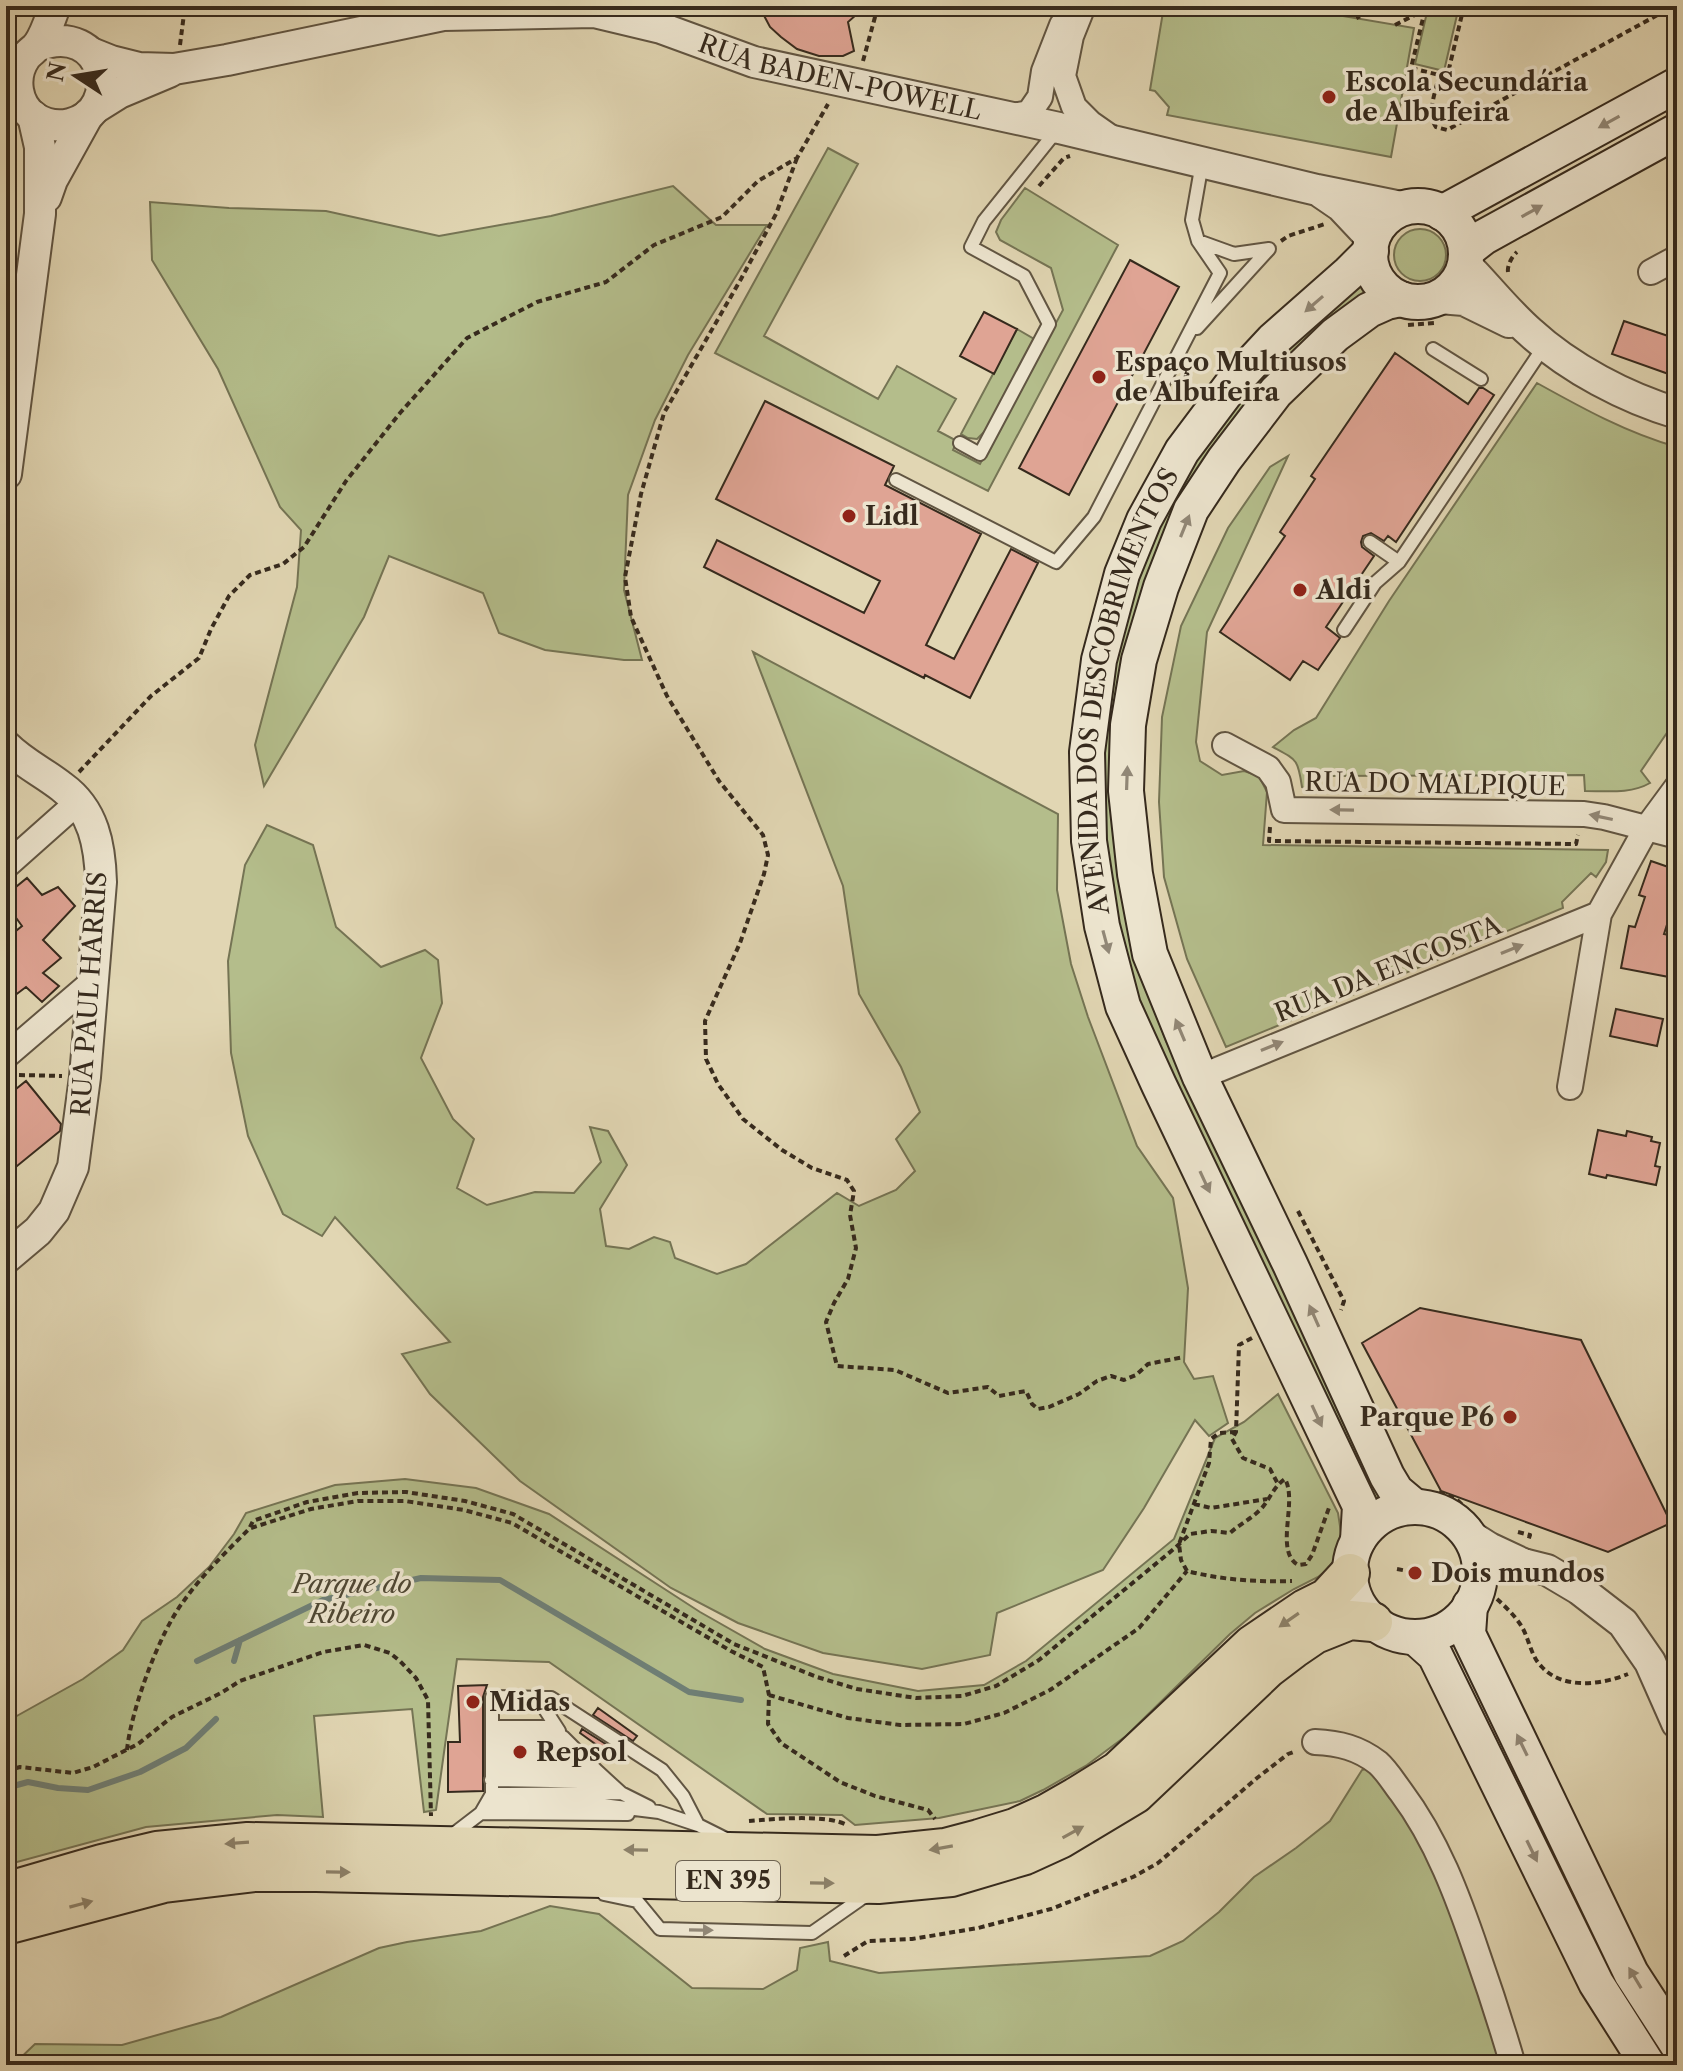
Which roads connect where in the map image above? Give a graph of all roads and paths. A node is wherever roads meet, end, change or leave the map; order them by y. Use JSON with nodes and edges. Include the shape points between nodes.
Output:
{"nodes":[{"id":1,"x":55,"y":6,"type":"edge"},
{"id":2,"x":71,"y":6,"type":"edge"},
{"id":3,"x":185,"y":6,"type":"edge"},
{"id":4,"x":701,"y":6,"type":"edge"},
{"id":5,"x":878,"y":6,"type":"edge"},
{"id":6,"x":1082,"y":6,"type":"edge"},
{"id":7,"x":1352,"y":6,"type":"edge"},
{"id":8,"x":1432,"y":6,"type":"edge"},
{"id":9,"x":1464,"y":6,"type":"edge"},
{"id":10,"x":1674,"y":6,"type":"edge"},
{"id":11,"x":1425,"y":10,"type":"junction"},
{"id":12,"x":662,"y":17,"type":"edge"},
{"id":13,"x":1359,"y":19,"type":"dead end"},
{"id":14,"x":708,"y":20,"type":"dead end"},
{"id":15,"x":1395,"y":25,"type":"dead end"},
{"id":16,"x":37,"y":46,"type":"junction"},
{"id":17,"x":86,"y":49,"type":"junction"},
{"id":18,"x":176,"y":60,"type":"junction"},
{"id":19,"x":861,"y":68,"type":"dead end"},
{"id":20,"x":1439,"y":75,"type":"junction"},
{"id":21,"x":12,"y":76,"type":"edge"},
{"id":22,"x":1677,"y":85,"type":"edge"},
{"id":23,"x":1040,"y":97,"type":"junction"},
{"id":24,"x":831,"y":98,"type":"dead end"},
{"id":25,"x":22,"y":110,"type":"edge"},
{"id":26,"x":91,"y":111,"type":"junction"},
{"id":27,"x":1007,"y":117,"type":"junction"},
{"id":28,"x":1066,"y":117,"type":"junction"},
{"id":29,"x":1677,"y":131,"type":"edge"},
{"id":30,"x":797,"y":158,"type":"junction"},
{"id":31,"x":1202,"y":163,"type":"junction"},
{"id":32,"x":1317,"y":190,"type":"junction"},
{"id":33,"x":1406,"y":208,"type":"junction"},
{"id":34,"x":1442,"y":213,"type":"junction"},
{"id":35,"x":40,"y":214,"type":"junction"},
{"id":36,"x":1310,"y":228,"type":"dead end"},
{"id":37,"x":1288,"y":236,"type":"dead end"},
{"id":38,"x":1198,"y":241,"type":"junction"},
{"id":39,"x":1372,"y":245,"type":"junction"},
{"id":40,"x":1523,"y":248,"type":"dead end"},
{"id":41,"x":1466,"y":258,"type":"junction"},
{"id":42,"x":1677,"y":258,"type":"edge"},
{"id":43,"x":1651,"y":272,"type":"dead end"},
{"id":44,"x":1510,"y":278,"type":"dead end"},
{"id":45,"x":1440,"y":310,"type":"junction"},
{"id":46,"x":1399,"y":312,"type":"junction"},
{"id":47,"x":1537,"y":338,"type":"junction"},
{"id":48,"x":1187,"y":339,"type":"junction"},
{"id":49,"x":1433,"y":349,"type":"dead end"},
{"id":50,"x":13,"y":378,"type":"edge"},
{"id":51,"x":1481,"y":379,"type":"dead end"},
{"id":52,"x":1677,"y":413,"type":"edge"},
{"id":53,"x":960,"y":443,"type":"dead end"},
{"id":54,"x":6,"y":474,"type":"edge"},
{"id":55,"x":896,"y":480,"type":"dead end"},
{"id":56,"x":1370,"y":542,"type":"dead end"},
{"id":57,"x":1399,"y":562,"type":"junction"},
{"id":58,"x":1344,"y":630,"type":"dead end"},
{"id":59,"x":1225,"y":745,"type":"dead end"},
{"id":60,"x":6,"y":746,"type":"edge"},
{"id":61,"x":1677,"y":787,"type":"edge"},
{"id":62,"x":71,"y":795,"type":"junction"},
{"id":63,"x":1271,"y":823,"type":"dead end"},
{"id":64,"x":1580,"y":829,"type":"dead end"},
{"id":65,"x":1646,"y":829,"type":"junction"},
{"id":66,"x":1677,"y":836,"type":"edge"},
{"id":67,"x":6,"y":866,"type":"edge"},
{"id":68,"x":1599,"y":914,"type":"junction"},
{"id":69,"x":91,"y":983,"type":"junction"},
{"id":70,"x":6,"y":1056,"type":"edge"},
{"id":71,"x":6,"y":1074,"type":"edge"},
{"id":72,"x":85,"y":1077,"type":"junction"},
{"id":73,"x":1200,"y":1077,"type":"junction"},
{"id":74,"x":1570,"y":1087,"type":"dead end"},
{"id":75,"x":1294,"y":1205,"type":"dead end"},
{"id":76,"x":6,"y":1258,"type":"edge"},
{"id":77,"x":1337,"y":1319,"type":"dead end"},
{"id":78,"x":1258,"y":1334,"type":"dead end"},
{"id":79,"x":1184,"y":1357,"type":"dead end"},
{"id":80,"x":1236,"y":1432,"type":"junction"},
{"id":81,"x":1278,"y":1484,"type":"junction"},
{"id":82,"x":1351,"y":1488,"type":"junction"},
{"id":83,"x":1427,"y":1498,"type":"junction"},
{"id":84,"x":1270,"y":1499,"type":"junction"},
{"id":85,"x":1194,"y":1504,"type":"junction"},
{"id":86,"x":1467,"y":1521,"type":"junction"},
{"id":87,"x":249,"y":1529,"type":"junction"},
{"id":88,"x":1517,"y":1531,"type":"dead end"},
{"id":89,"x":1530,"y":1535,"type":"dead end"},
{"id":90,"x":1179,"y":1544,"type":"junction"},
{"id":91,"x":1354,"y":1557,"type":"junction"},
{"id":92,"x":1523,"y":1564,"type":"junction"},
{"id":93,"x":1397,"y":1569,"type":"dead end"},
{"id":94,"x":1187,"y":1571,"type":"junction"},
{"id":95,"x":1424,"y":1574,"type":"dead end"},
{"id":96,"x":1292,"y":1581,"type":"dead end"},
{"id":97,"x":1481,"y":1593,"type":"junction"},
{"id":98,"x":1373,"y":1622,"type":"junction"},
{"id":99,"x":1415,"y":1637,"type":"junction"},
{"id":100,"x":1650,"y":1662,"type":"junction"},
{"id":101,"x":769,"y":1695,"type":"junction"},
{"id":102,"x":537,"y":1697,"type":"junction"},
{"id":103,"x":1677,"y":1723,"type":"edge"},
{"id":104,"x":560,"y":1732,"type":"junction"},
{"id":105,"x":1315,"y":1742,"type":"joint"},
{"id":106,"x":574,"y":1749,"type":"junction"},
{"id":107,"x":127,"y":1750,"type":"junction"},
{"id":108,"x":492,"y":1759,"type":"junction"},
{"id":109,"x":585,"y":1759,"type":"junction"},
{"id":110,"x":6,"y":1771,"type":"edge"},
{"id":111,"x":597,"y":1771,"type":"junction"},
{"id":112,"x":608,"y":1782,"type":"junction"},
{"id":113,"x":621,"y":1793,"type":"junction"},
{"id":114,"x":659,"y":1812,"type":"junction"},
{"id":115,"x":481,"y":1813,"type":"junction"},
{"id":116,"x":698,"y":1825,"type":"junction"},
{"id":117,"x":941,"y":1827,"type":"dead end"},
{"id":118,"x":424,"y":1836,"type":"junction"},
{"id":119,"x":742,"y":1852,"type":"junction"},
{"id":120,"x":526,"y":1877,"type":"junction"},
{"id":121,"x":911,"y":1882,"type":"junction"},
{"id":122,"x":6,"y":1892,"type":"edge"},
{"id":123,"x":6,"y":1925,"type":"edge"},
{"id":124,"x":844,"y":1956,"type":"dead end"},
{"id":125,"x":1677,"y":2044,"type":"edge"},
{"id":126,"x":1513,"y":2065,"type":"edge"},
{"id":127,"x":1648,"y":2065,"type":"edge"}],
"edges":[{"from":1,"to":16,"type":"street"},
{"from":2,"to":17,"type":"street"},
{"from":3,"to":18,"type":"path"},
{"from":4,"to":14,"type":"path"},
{"from":5,"to":19,"type":"path"},
{"from":6,"to":23,"type":"street","via":[[1060,27]]},
{"from":6,"to":28,"type":"street","via":[[1063,76]]},
{"from":7,"to":13,"type":"path"},
{"from":8,"to":11,"type":"path"},
{"from":9,"to":20,"type":"path","via":[[1447,77]]},
{"from":10,"to":20,"type":"path","via":[[1447,130],[1431,120]]},
{"from":11,"to":15,"type":"path"},
{"from":11,"to":20,"type":"path","via":[[1411,68]]},
{"from":12,"to":18,"type":"street","name":"RUA BADEN-POWELL","via":[[594,12],[443,15],[227,60]]},
{"from":12,"to":27,"type":"street","name":"RUA BADEN-POWELL","via":[[754,62]]},
{"from":16,"to":17,"type":"street","via":[[67,40]]},
{"from":16,"to":21,"type":"street"},
{"from":17,"to":18,"type":"street","via":[[139,68]]},
{"from":17,"to":26,"type":"street","via":[[102,79]]},
{"from":18,"to":26,"type":"street"},
{"from":21,"to":25,"type":"street"},
{"from":22,"to":34,"type":"main road","one_way":true},
{"from":23,"to":27,"type":"street","via":[[1029,113]]},
{"from":23,"to":28,"type":"street","via":[[1049,117]]},
{"from":24,"to":30,"type":"path"},
{"from":25,"to":26,"type":"street","via":[[61,126]]},
{"from":25,"to":35,"type":"street","via":[[38,132]]},
{"from":26,"to":35,"type":"street","via":[[52,180]]},
{"from":27,"to":28,"type":"street","name":"RUA BADEN-POWELL"},
{"from":28,"to":31,"type":"street","name":"RUA BADEN-POWELL","via":[[1116,141]]},
{"from":28,"to":53,"type":"lane","via":[[984,221],[971,247],[1024,276],[1049,324],[980,454]]},
{"from":41,"to":29,"type":"main road","one_way":true,"via":[[1484,237]]},
{"from":30,"to":62,"type":"path","via":[[758,181],[722,217],[654,245],[606,282],[537,302],[467,338],[355,470],[304,547],[283,564],[250,575],[229,596],[199,658],[151,696]]},
{"from":30,"to":79,"type":"path","via":[[776,214],[664,413],[625,577],[631,617],[667,696],[719,781],[763,835],[768,855],[740,943],[705,1021],[706,1059],[743,1119],[812,1168],[847,1180],[854,1191],[850,1215],[856,1248],[848,1279],[826,1322],[837,1366],[895,1370],[948,1393],[988,1387],[999,1396],[1026,1391],[1038,1409],[1111,1376],[1124,1380],[1148,1364]]},
{"from":31,"to":32,"type":"street","name":"RUA BADEN-POWELL"},
{"from":31,"to":38,"type":"lane","via":[[1192,220]]},
{"from":32,"to":33,"type":"street","name":"RUA BADEN-POWELL"},
{"from":32,"to":39,"type":"street","name":"RUA BADEN-POWELL","via":[[1341,206]]},
{"from":33,"to":34,"type":"main road"},
{"from":33,"to":39,"type":"main road","via":[[1385,220]]},
{"from":34,"to":41,"type":"main road","via":[[1463,236]]},
{"from":35,"to":50,"type":"street"},
{"from":36,"to":37,"type":"path"},
{"from":38,"to":48,"type":"lane","via":[[1220,273]]},
{"from":38,"to":48,"type":"lane","via":[[1234,254],[1269,249]]},
{"from":39,"to":46,"type":"main road","via":[[1375,275]]},
{"from":39,"to":82,"type":"main road","name":"AVENIDA DOS DESCOBRIMENTOS","one_way":true,"via":[[1233,383],[1182,451],[1122,574],[1099,660],[1087,752],[1089,841],[1102,926],[1123,1006]]},
{"from":40,"to":44,"type":"path","via":[[1513,255],[1507,269]]},
{"from":41,"to":45,"type":"main road"},
{"from":41,"to":47,"type":"street"},
{"from":42,"to":43,"type":"street"},
{"from":45,"to":46,"type":"main road","via":[[1414,302]]},
{"from":45,"to":46,"type":"path","via":[[1422,326]]},
{"from":45,"to":47,"type":"street","via":[[1464,300]]},
{"from":73,"to":46,"type":"main road","name":"AVENIDA DOS DESCOBRIMENTOS","one_way":true,"via":[[1150,954],[1135,874],[1126,791],[1128,725],[1139,660],[1191,510],[1224,460],[1276,392],[1335,335],[1387,302]]},
{"from":47,"to":52,"type":"street","via":[[1571,364],[1625,393]]},
{"from":47,"to":57,"type":"lane"},
{"from":48,"to":55,"type":"lane","via":[[1094,517],[1056,562]]},
{"from":49,"to":51,"type":"lane"},
{"from":50,"to":54,"type":"street"},
{"from":56,"to":57,"type":"lane"},
{"from":57,"to":58,"type":"lane","via":[[1375,583]]},
{"from":65,"to":59,"type":"street","name":"RUA DO MALPIQUE","one_way":true,"via":[[1584,814],[1284,810],[1278,782],[1268,768]]},
{"from":60,"to":62,"type":"street"},
{"from":61,"to":65,"type":"street"},
{"from":62,"to":67,"type":"street"},
{"from":62,"to":69,"type":"street","name":"RUA PAUL HARRIS","via":[[93,827],[100,853]]},
{"from":63,"to":64,"type":"path","via":[[1269,841],[1576,844]]},
{"from":65,"to":66,"type":"street","name":"RUA DO MALPIQUE"},
{"from":65,"to":68,"type":"street"},
{"from":73,"to":68,"type":"street","name":"RUA DA ENCOSTA","one_way":true},
{"from":68,"to":74,"type":"street"},
{"from":69,"to":70,"type":"street"},
{"from":69,"to":72,"type":"street","name":"RUA PAUL HARRIS"},
{"from":71,"to":72,"type":"path"},
{"from":72,"to":76,"type":"street","name":"RUA PAUL HARRIS","via":[[65,1190],[38,1231]]},
{"from":83,"to":73,"type":"main road","name":"AVENIDA DOS DESCOBRIMENTOS","one_way":true,"via":[[1396,1491],[1387,1476]]},
{"from":75,"to":77,"type":"path","via":[[1344,1301]]},
{"from":78,"to":80,"type":"path","via":[[1239,1345]]},
{"from":80,"to":81,"type":"path","via":[[1232,1439],[1243,1458],[1270,1469]]},
{"from":80,"to":85,"type":"path","via":[[1211,1439],[1209,1463]]},
{"from":81,"to":82,"type":"path","via":[[1285,1479],[1288,1485],[1287,1550],[1298,1565],[1312,1555],[1332,1499]]},
{"from":81,"to":84,"type":"path"},
{"from":82,"to":91,"type":"main road","name":"AVENIDA DOS DESCOBRIMENTOS","via":[[1360,1506]]},
{"from":83,"to":86,"type":"path","via":[[1444,1501]]},
{"from":83,"to":86,"type":"main road","via":[[1436,1510]]},
{"from":83,"to":86,"type":"path","via":[[1456,1499]]},
{"from":83,"to":91,"type":"main road","via":[[1368,1526]]},
{"from":84,"to":85,"type":"path","via":[[1211,1508]]},
{"from":84,"to":90,"type":"path","via":[[1230,1533],[1190,1534]]},
{"from":85,"to":90,"type":"path"},
{"from":86,"to":92,"type":"street","via":[[1489,1548]]},
{"from":86,"to":97,"type":"main road"},
{"from":87,"to":90,"type":"path","via":[[253,1521],[307,1502],[358,1493],[406,1492],[465,1501],[513,1514],[734,1644],[857,1689],[916,1698],[962,1696],[996,1686],[1039,1660]]},
{"from":87,"to":101,"type":"path","via":[[358,1501],[405,1501],[512,1523],[763,1667]]},
{"from":87,"to":107,"type":"path","via":[[180,1604],[148,1673]]},
{"from":88,"to":89,"type":"path"},
{"from":90,"to":94,"type":"path"},
{"from":91,"to":98,"type":"main road","via":[[1351,1587]]},
{"from":91,"to":119,"type":"main road","number":"EN 395","one_way":true,"via":[[1327,1598],[1252,1645],[1118,1771],[1048,1813],[991,1836],[933,1850],[878,1855]]},
{"from":92,"to":97,"type":"street","via":[[1492,1567]]},
{"from":92,"to":100,"type":"street","via":[[1547,1570],[1612,1614]]},
{"from":93,"to":95,"type":"path"},
{"from":94,"to":96,"type":"path","via":[[1213,1578]]},
{"from":94,"to":101,"type":"path","via":[[1139,1628],[1050,1690],[1004,1713],[964,1724],[900,1725],[848,1718]]},
{"from":97,"to":99,"type":"main road","via":[[1447,1629]]},
{"from":97,"to":100,"type":"path","via":[[1522,1627],[1539,1665],[1557,1680],[1614,1680]]},
{"from":125,"to":97,"type":"main road","one_way":true,"via":[[1631,1973],[1468,1634]]},
{"from":98,"to":99,"type":"main road"},
{"from":121,"to":98,"type":"main road","number":"EN 395","one_way":true,"via":[[951,1877],[1025,1855],[1081,1828],[1135,1794],[1293,1649],[1350,1620]]},
{"from":99,"to":127,"type":"main road","one_way":true,"via":[[1435,1655],[1596,1983]]},
{"from":100,"to":103,"type":"street"},
{"from":101,"to":117,"type":"path","via":[[768,1724],[781,1743],[840,1782],[928,1810]]},
{"from":102,"to":104,"type":"lane"},
{"from":102,"to":108,"type":"lane","via":[[492,1697]]},
{"from":102,"to":116,"type":"lane","via":[[551,1698],[662,1770]]},
{"from":104,"to":106,"type":"lane"},
{"from":104,"to":108,"type":"lane"},
{"from":105,"to":124,"type":"path","via":[[1288,1754],[1158,1863],[1107,1888],[978,1928],[868,1941]]},
{"from":105,"to":126,"type":"street","via":[[1338,1742],[1380,1765],[1430,1836],[1457,1893]]},
{"from":106,"to":108,"type":"lane"},
{"from":106,"to":109,"type":"lane"},
{"from":107,"to":110,"type":"path","via":[[73,1773],[20,1767]]},
{"from":107,"to":118,"type":"path","via":[[172,1717],[240,1681],[335,1649],[377,1648],[400,1661],[428,1700]]},
{"from":108,"to":109,"type":"lane"},
{"from":108,"to":111,"type":"lane"},
{"from":108,"to":112,"type":"lane"},
{"from":108,"to":113,"type":"lane"},
{"from":108,"to":115,"type":"lane"},
{"from":109,"to":111,"type":"lane"},
{"from":111,"to":112,"type":"lane"},
{"from":112,"to":113,"type":"lane"},
{"from":113,"to":114,"type":"lane"},
{"from":114,"to":115,"type":"lane","via":[[594,1804],[497,1803]]},
{"from":114,"to":116,"type":"lane"},
{"from":115,"to":118,"type":"lane","via":[[449,1838]]},
{"from":116,"to":119,"type":"lane"},
{"from":119,"to":118,"type":"main road","number":"EN 395","one_way":true},
{"from":118,"to":122,"type":"main road","number":"EN 395","one_way":true,"via":[[198,1846],[143,1854]]},
{"from":120,"to":121,"type":"main road","number":"EN 395","one_way":true},
{"from":120,"to":121,"type":"lane","one_way":true,"via":[[637,1901],[660,1929],[812,1933],[862,1898]]},
{"from":123,"to":120,"type":"main road","number":"EN 395","one_way":true,"via":[[164,1883],[254,1872]]}]}
